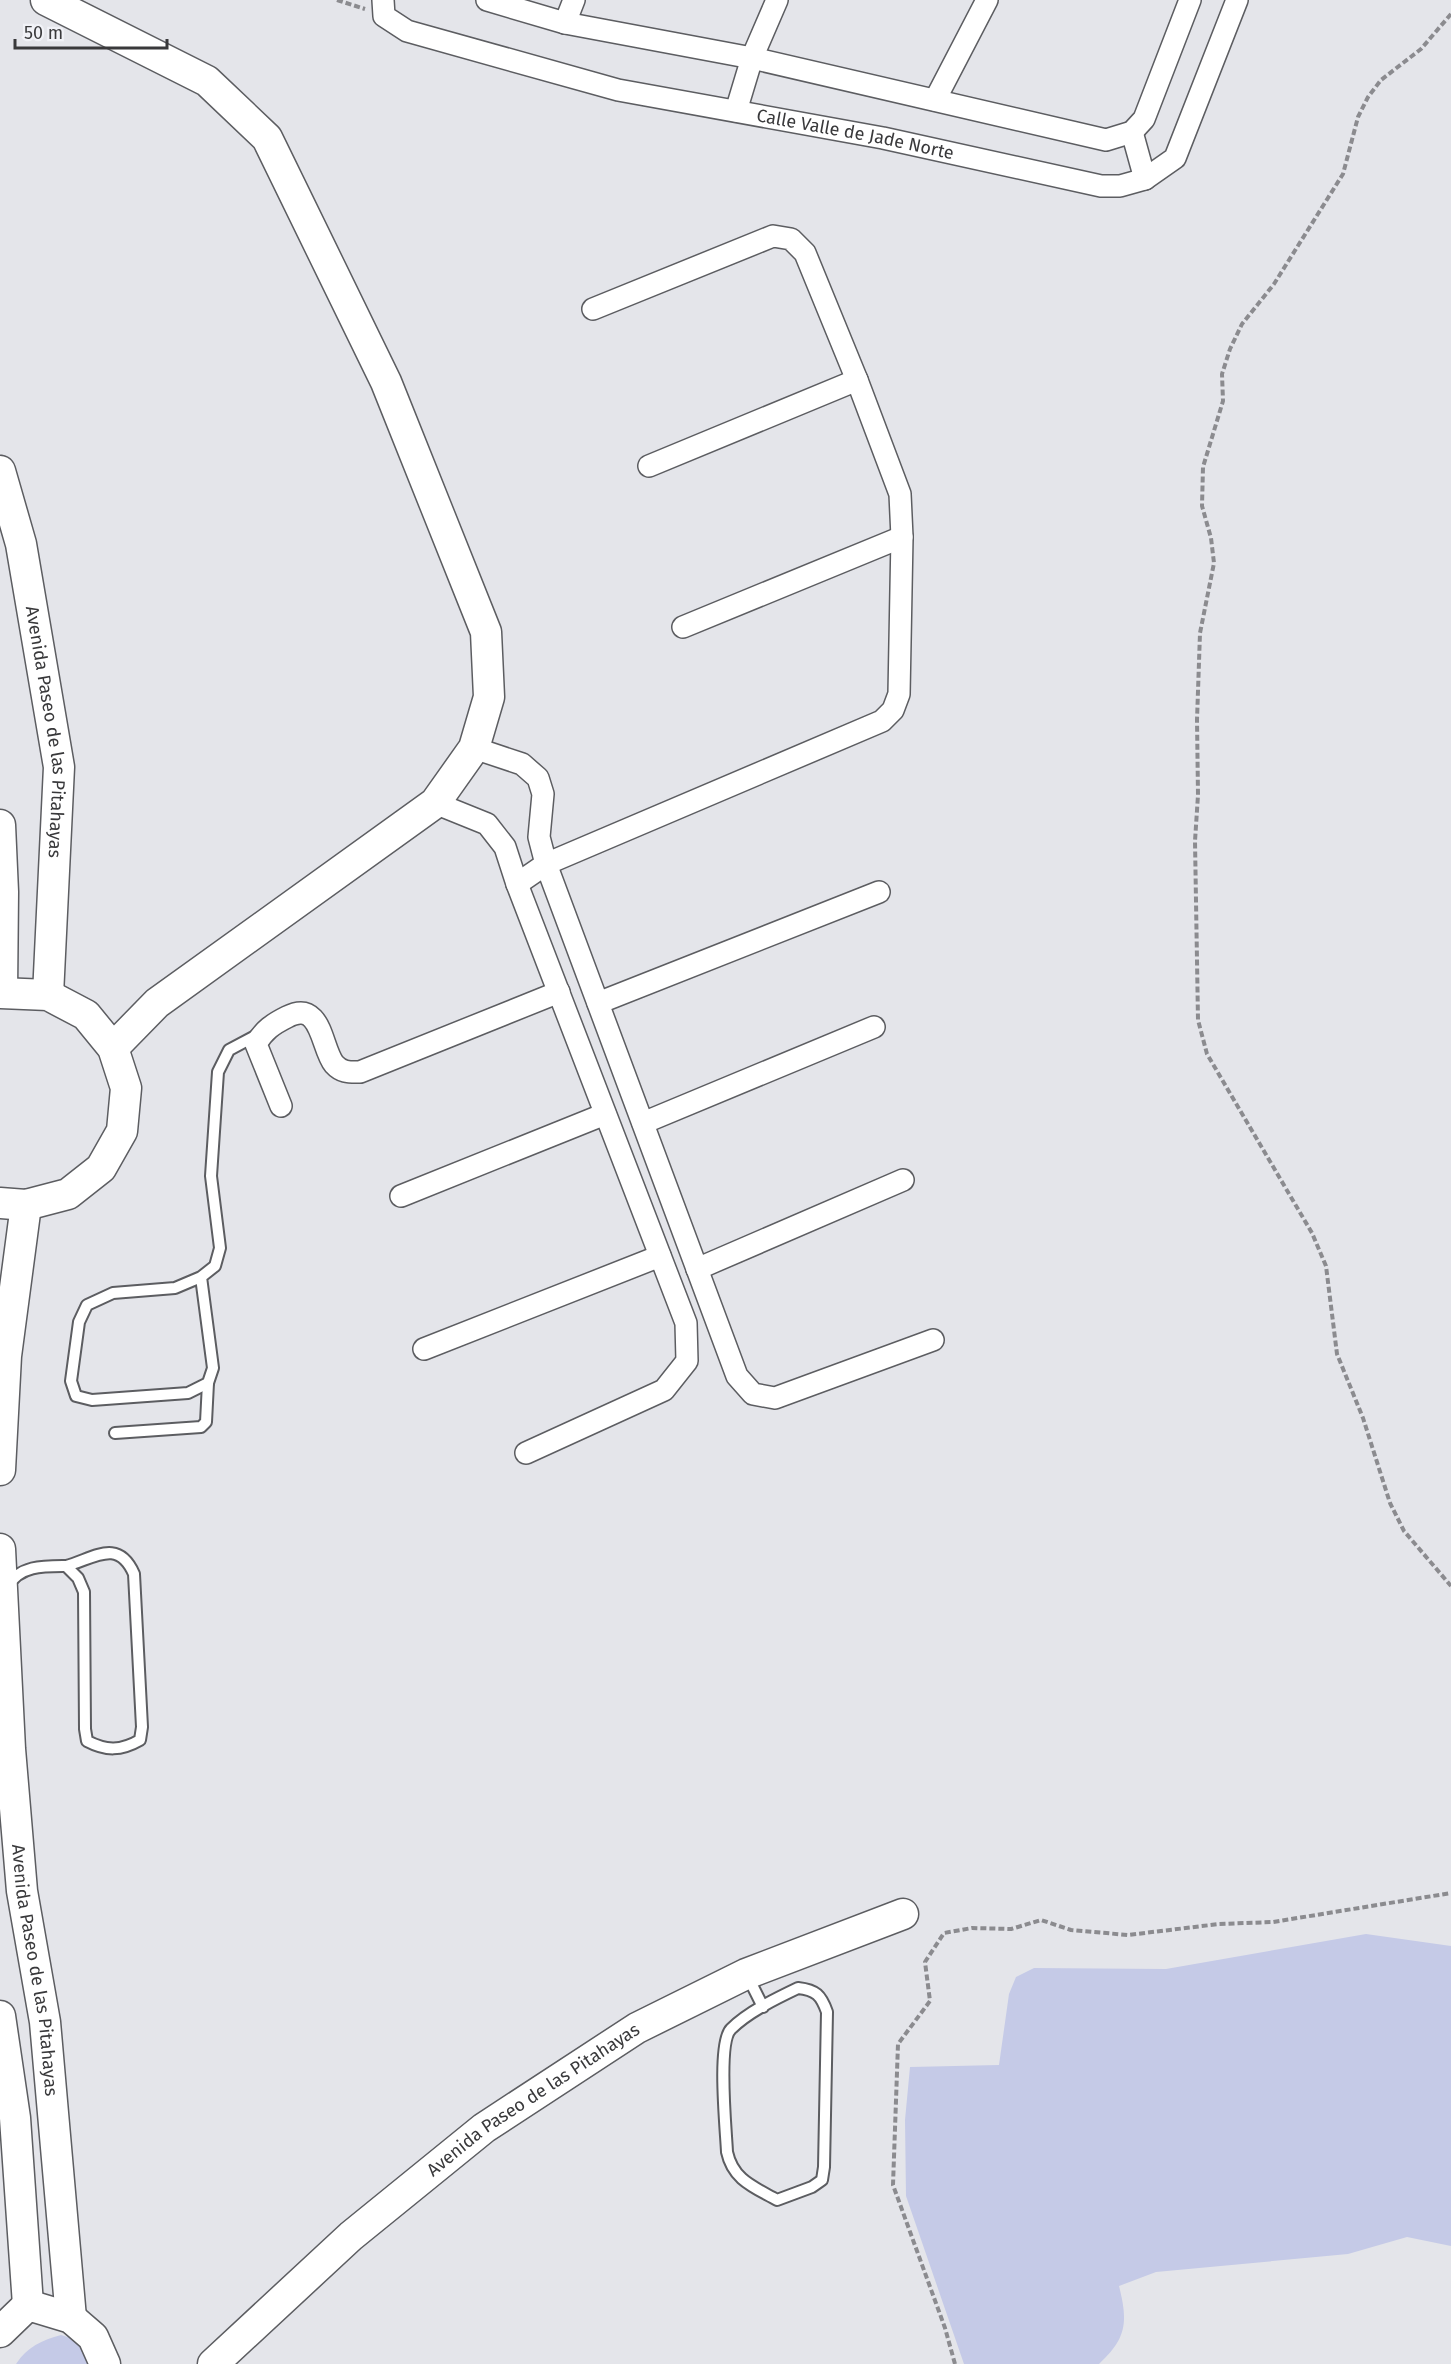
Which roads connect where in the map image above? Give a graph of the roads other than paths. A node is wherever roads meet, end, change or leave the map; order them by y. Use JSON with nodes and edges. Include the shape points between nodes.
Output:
{"nodes":[{"id":1,"x":46,"y":0,"type":"edge"},
{"id":2,"x":383,"y":0,"type":"edge"},
{"id":3,"x":487,"y":0,"type":"edge"},
{"id":4,"x":574,"y":0,"type":"edge"},
{"id":5,"x":777,"y":0,"type":"edge"},
{"id":6,"x":987,"y":0,"type":"edge"},
{"id":7,"x":1190,"y":0,"type":"edge"},
{"id":8,"x":1237,"y":0,"type":"edge"},
{"id":9,"x":565,"y":23,"type":"junction"},
{"id":10,"x":752,"y":58,"type":"junction"},
{"id":11,"x":935,"y":100,"type":"junction"},
{"id":12,"x":736,"y":111,"type":"junction"},
{"id":13,"x":1132,"y":132,"type":"junction"},
{"id":14,"x":1145,"y":179,"type":"junction"},
{"id":15,"x":593,"y":309,"type":"dead end"},
{"id":16,"x":857,"y":380,"type":"junction"},
{"id":17,"x":649,"y":466,"type":"dead end"},
{"id":18,"x":0,"y":471,"type":"edge"},
{"id":19,"x":902,"y":537,"type":"junction"},
{"id":20,"x":683,"y":627,"type":"dead end"},
{"id":21,"x":474,"y":748,"type":"junction"},
{"id":22,"x":435,"y":802,"type":"junction"},
{"id":23,"x":0,"y":825,"type":"edge"},
{"id":24,"x":546,"y":864,"type":"junction"},
{"id":25,"x":517,"y":884,"type":"junction"},
{"id":26,"x":879,"y":892,"type":"dead end"},
{"id":27,"x":1,"y":992,"type":"edge"},
{"id":28,"x":559,"y":992,"type":"junction"},
{"id":29,"x":48,"y":995,"type":"junction"},
{"id":30,"x":598,"y":1003,"type":"junction"},
{"id":31,"x":874,"y":1027,"type":"dead end"},
{"id":32,"x":262,"y":1032,"type":"junction"},
{"id":33,"x":113,"y":1048,"type":"junction"},
{"id":34,"x":281,"y":1106,"type":"dead end"},
{"id":35,"x":605,"y":1114,"type":"junction"},
{"id":36,"x":643,"y":1123,"type":"junction"},
{"id":37,"x":903,"y":1180,"type":"dead end"},
{"id":38,"x":402,"y":1196,"type":"dead end"},
{"id":39,"x":13,"y":1204,"type":"edge"},
{"id":40,"x":660,"y":1256,"type":"junction"},
{"id":41,"x":697,"y":1269,"type":"junction"},
{"id":42,"x":201,"y":1277,"type":"junction"},
{"id":43,"x":933,"y":1340,"type":"dead end"},
{"id":44,"x":423,"y":1349,"type":"dead end"},
{"id":45,"x":208,"y":1383,"type":"junction"},
{"id":46,"x":115,"y":1433,"type":"dead end"},
{"id":47,"x":526,"y":1453,"type":"dead end"},
{"id":48,"x":0,"y":1470,"type":"edge"},
{"id":49,"x":0,"y":1549,"type":"edge"},
{"id":50,"x":66,"y":1566,"type":"junction"},
{"id":51,"x":2,"y":1597,"type":"junction"},
{"id":52,"x":903,"y":1914,"type":"dead end"},
{"id":53,"x":746,"y":1974,"type":"junction"},
{"id":54,"x":763,"y":2007,"type":"junction"},
{"id":55,"x":0,"y":2016,"type":"edge"},
{"id":56,"x":28,"y":2305,"type":"junction"},
{"id":57,"x":71,"y":2318,"type":"junction"},
{"id":58,"x":0,"y":2332,"type":"edge"},
{"id":59,"x":105,"y":2364,"type":"edge"},
{"id":60,"x":213,"y":2364,"type":"edge"}],
"edges":[{"from":1,"to":21,"type":"street","via":[[207,81],[267,138],[386,382],[486,632],[489,697]]},
{"from":2,"to":12,"type":"street","name":"Calle Valle de Jade Norte","via":[[384,16],[407,31],[618,90]]},
{"from":3,"to":9,"type":"street"},
{"from":4,"to":9,"type":"street"},
{"from":5,"to":10,"type":"street"},
{"from":6,"to":11,"type":"street"},
{"from":7,"to":13,"type":"street","via":[[1144,119]]},
{"from":8,"to":14,"type":"street","name":"Calle Valle de Jade Norte","via":[[1175,158]]},
{"from":9,"to":10,"type":"street"},
{"from":10,"to":11,"type":"street"},
{"from":10,"to":12,"type":"street"},
{"from":11,"to":13,"type":"street","via":[[1106,140]]},
{"from":12,"to":14,"type":"street","name":"Calle Valle de Jade Norte","via":[[883,138],[1101,186]]},
{"from":13,"to":14,"type":"street"},
{"from":15,"to":16,"type":"street","via":[[773,236],[791,239],[805,253]]},
{"from":16,"to":17,"type":"street"},
{"from":16,"to":19,"type":"street","via":[[900,494]]},
{"from":18,"to":29,"type":"street","name":"Avenida Paseo de las Pitahayas","via":[[21,544],[59,767]]},
{"from":19,"to":20,"type":"street"},
{"from":19,"to":24,"type":"street","via":[[899,694],[893,710],[882,721]]},
{"from":21,"to":22,"type":"street"},
{"from":21,"to":24,"type":"street","via":[[522,764],[538,778],[543,794],[539,837]]},
{"from":22,"to":25,"type":"street","via":[[487,824],[505,847]]},
{"from":22,"to":33,"type":"street","via":[[157,1003]]},
{"from":23,"to":27,"type":"street"},
{"from":24,"to":25,"type":"street"},
{"from":24,"to":30,"type":"street"},
{"from":25,"to":28,"type":"street"},
{"from":26,"to":30,"type":"street"},
{"from":27,"to":29,"type":"street"},
{"from":28,"to":32,"type":"street","via":[[360,1072],[345,1072],[334,1064],[318,1024],[305,1014],[292,1014]]},
{"from":28,"to":35,"type":"street"},
{"from":29,"to":33,"type":"street","via":[[86,1014]]},
{"from":30,"to":36,"type":"street"},
{"from":31,"to":36,"type":"street"},
{"from":32,"to":34,"type":"street","via":[[256,1044]]},
{"from":32,"to":42,"type":"lane","via":[[229,1050],[218,1072],[211,1176],[220,1248],[215,1266]]},
{"from":33,"to":39,"type":"street","via":[[126,1088],[122,1131],[101,1168],[68,1194]]},
{"from":35,"to":38,"type":"street"},
{"from":35,"to":40,"type":"street"},
{"from":36,"to":41,"type":"street"},
{"from":37,"to":41,"type":"street"},
{"from":39,"to":48,"type":"street"},
{"from":40,"to":44,"type":"street"},
{"from":40,"to":47,"type":"street","via":[[686,1323],[687,1361],[664,1390]]},
{"from":41,"to":43,"type":"street","via":[[737,1376],[753,1394],[775,1398]]},
{"from":42,"to":45,"type":"lane","via":[[213,1368]]},
{"from":42,"to":45,"type":"lane","via":[[175,1288],[112,1293],[87,1305],[79,1322],[71,1381],[76,1396],[92,1400],[188,1393]]},
{"from":45,"to":46,"type":"lane","via":[[206,1422],[201,1427]]},
{"from":49,"to":51,"type":"street","name":"Avenida Paseo de las Pitahayas"},
{"from":50,"to":50,"type":"lane","via":[[78,1578],[84,1592],[87,1741],[111,1749],[130,1745],[140,1740],[142,1727],[134,1574],[129,1562],[119,1555],[94,1555]]},
{"from":50,"to":51,"type":"lane","via":[[42,1566],[22,1572],[11,1580]]},
{"from":51,"to":57,"type":"street","name":"Avenida Paseo de las Pitahayas","via":[[9,1749],[22,1891],[45,2022]]},
{"from":52,"to":53,"type":"street","name":"Avenida Paseo de las Pitahayas"},
{"from":53,"to":54,"type":"lane"},
{"from":53,"to":60,"type":"street","name":"Avenida Paseo de las Pitahayas","via":[[637,2028],[484,2128],[351,2236]]},
{"from":54,"to":54,"type":"lane","via":[[730,2030],[723,2048],[727,2152],[730,2166],[746,2183],[777,2200],[822,2180],[827,2012],[822,1998],[812,1990],[798,1988]]},
{"from":55,"to":56,"type":"street","via":[[15,2118]]},
{"from":56,"to":57,"type":"street"},
{"from":56,"to":58,"type":"street"},
{"from":57,"to":59,"type":"street","via":[[93,2337]]}]}
